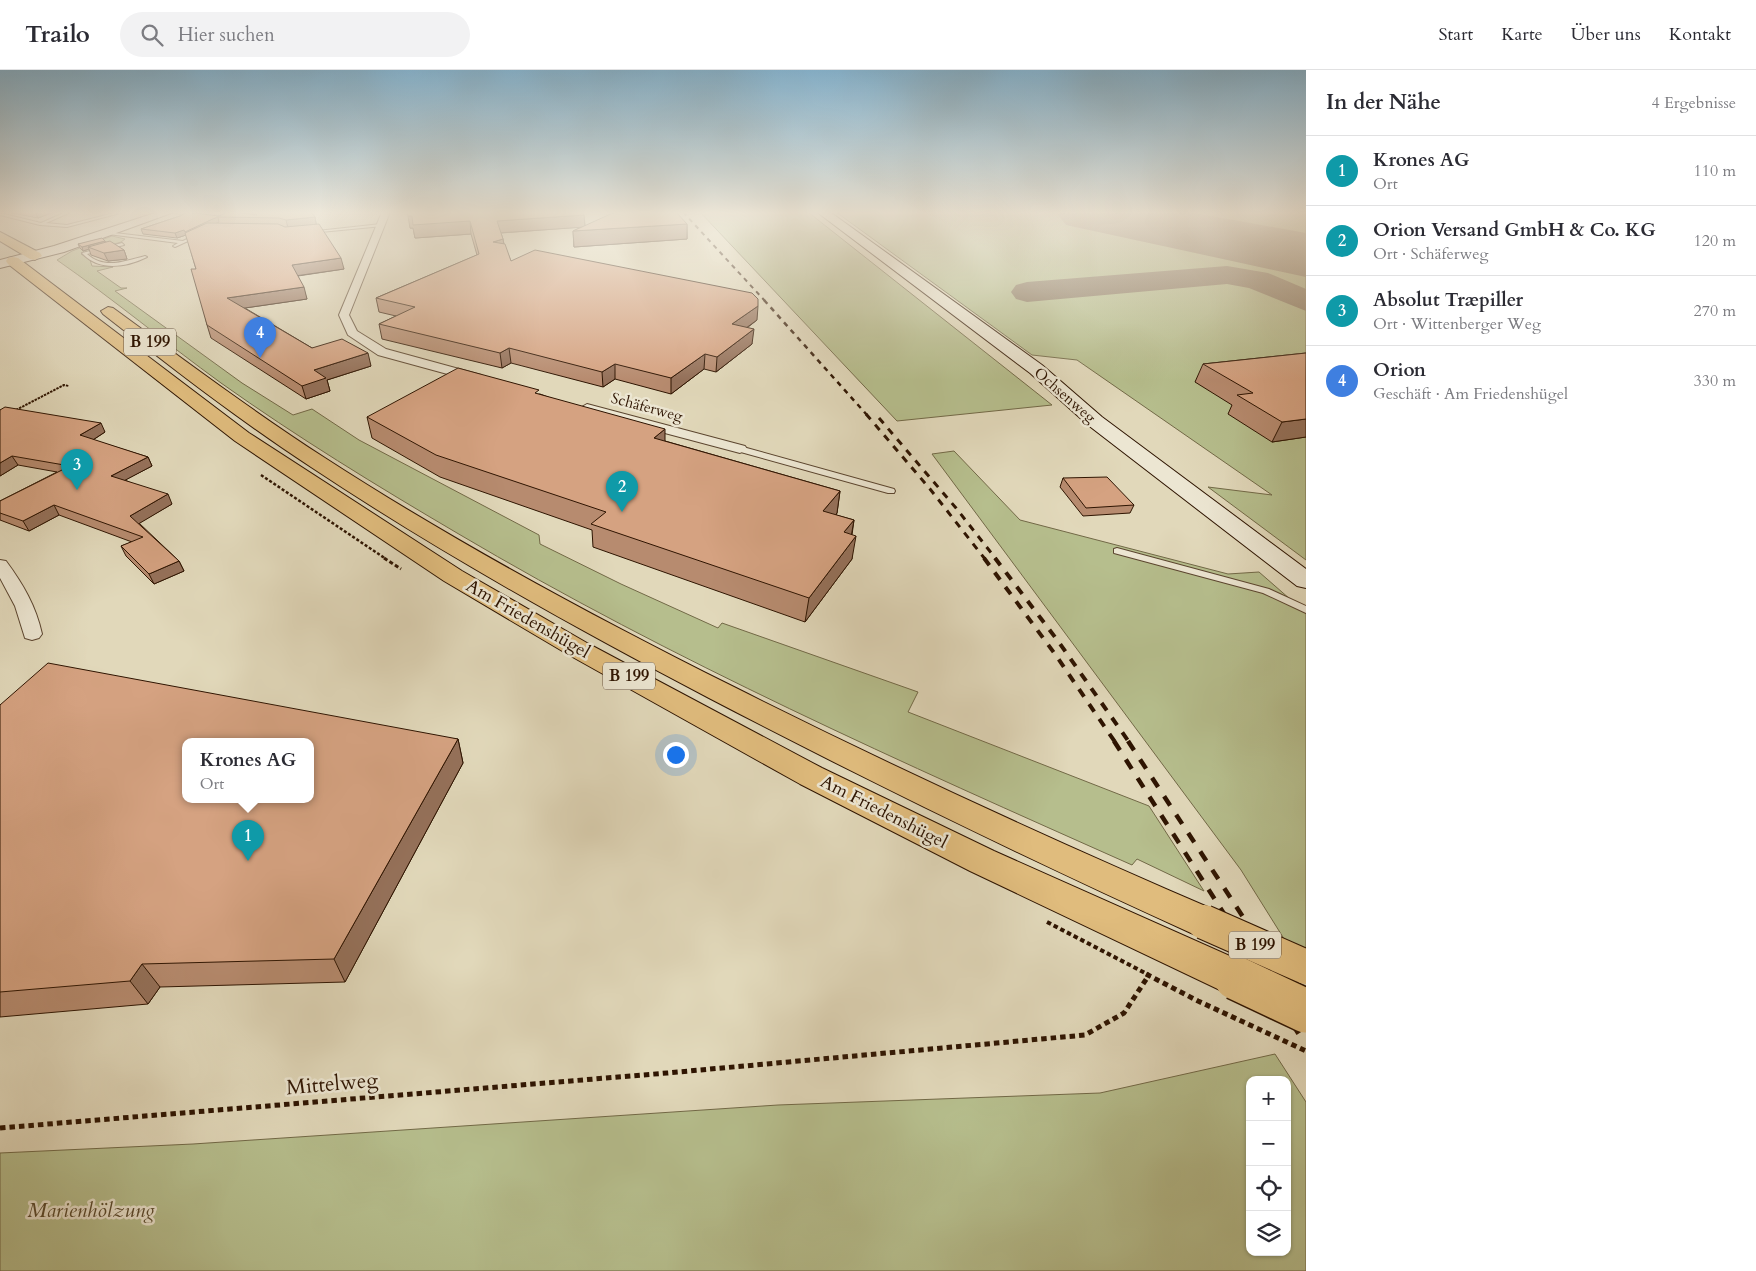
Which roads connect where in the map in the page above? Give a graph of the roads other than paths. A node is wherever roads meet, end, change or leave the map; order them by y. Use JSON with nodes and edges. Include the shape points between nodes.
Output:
{"nodes":[{"id":1,"x":31,"y":268,"type":"edge"},
{"id":2,"x":363,"y":268,"type":"edge"},
{"id":3,"x":899,"y":268,"type":"edge"},
{"id":4,"x":96,"y":302,"type":"dead end"},
{"id":5,"x":488,"y":381,"type":"edge"},
{"id":6,"x":571,"y":404,"type":"edge"},
{"id":7,"x":740,"y":449,"type":"joint"},
{"id":8,"x":891,"y":491,"type":"dead end"},
{"id":9,"x":1117,"y":551,"type":"dead end"},
{"id":10,"x":0,"y":565,"type":"edge"},
{"id":11,"x":1306,"y":581,"type":"edge"},
{"id":12,"x":1306,"y":610,"type":"edge"},
{"id":13,"x":32,"y":634,"type":"dead end"},
{"id":14,"x":1306,"y":967,"type":"edge"},
{"id":15,"x":1306,"y":1011,"type":"edge"}],
"edges":[{"from":1,"to":15,"type":"main road","name":"Am Friedenshügel","number":"B 199","bridge":true,"via":[[242,437],[453,576],[578,649],[811,776],[982,861]]},
{"from":2,"to":5,"type":"street","via":[[344,315],[352,334],[382,352]]},
{"from":3,"to":11,"type":"main road","name":"Ochsenweg","via":[[1036,369],[1095,421]]},
{"from":4,"to":14,"type":"main road","name":"Am Friedenshügel","number":"B 199","bridge":true,"via":[[266,428],[470,556],[585,621],[935,799]]},
{"from":6,"to":7,"type":"street","name":"Schäferweg"},
{"from":7,"to":8,"type":"lane","name":"Schäferweg"},
{"from":9,"to":12,"type":"lane","via":[[1266,591]]},
{"from":10,"to":13,"type":"street","via":[[22,596]]}]}
